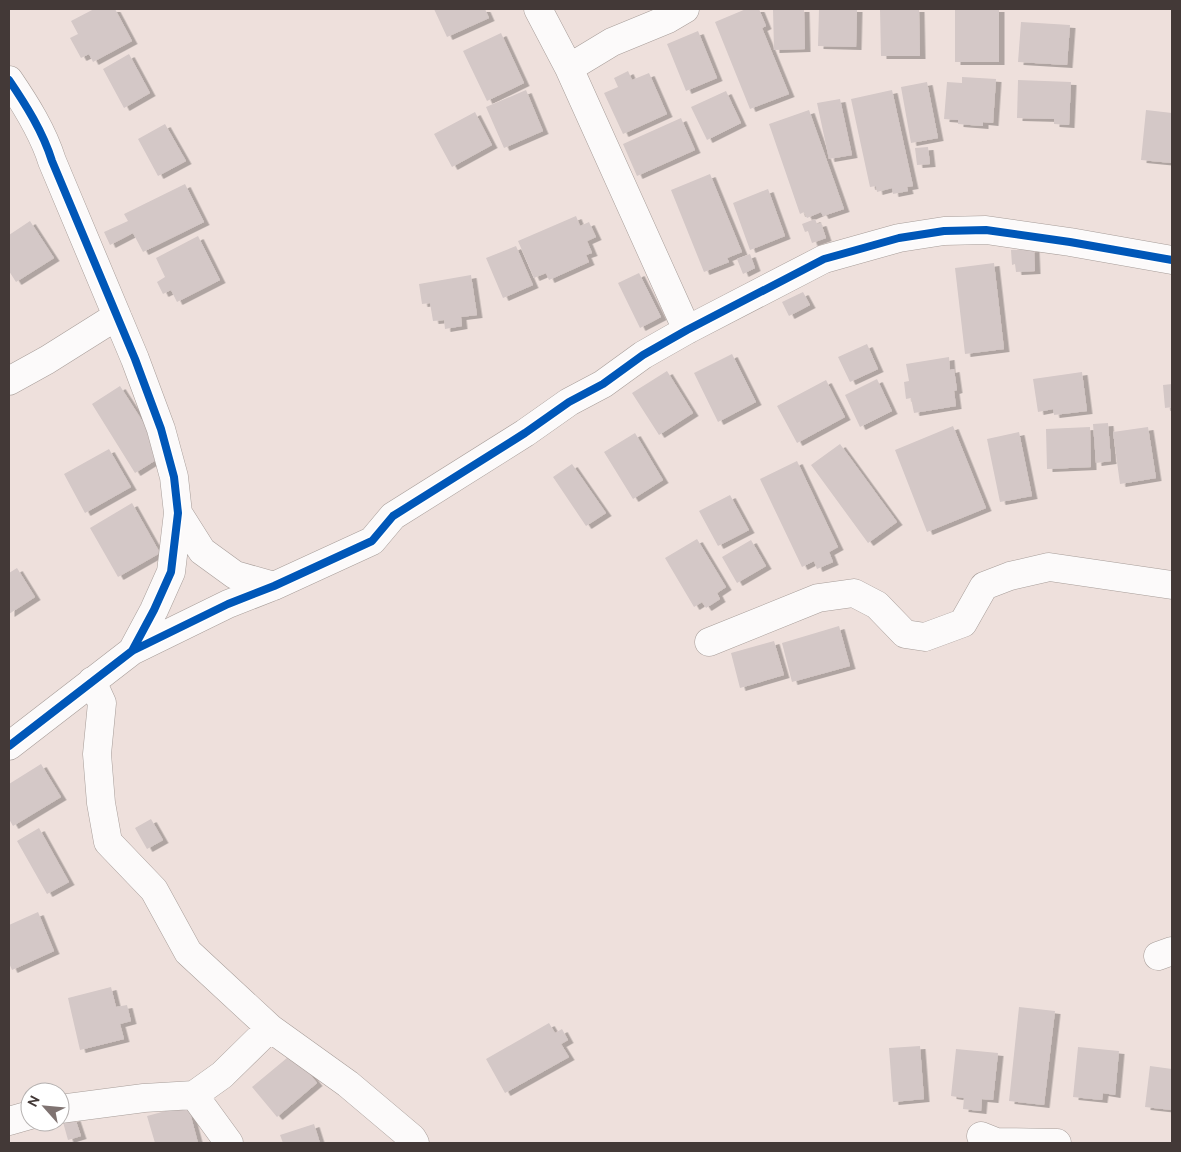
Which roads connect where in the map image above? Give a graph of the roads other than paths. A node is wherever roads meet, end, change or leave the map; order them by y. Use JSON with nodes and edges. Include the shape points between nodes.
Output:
{"nodes":[{"id":1,"x":538,"y":9,"type":"edge"},
{"id":2,"x":685,"y":9,"type":"edge"},
{"id":3,"x":569,"y":68,"type":"junction"},
{"id":4,"x":9,"y":80,"type":"edge"},
{"id":5,"x":1172,"y":260,"type":"edge"},
{"id":6,"x":118,"y":316,"type":"junction"},
{"id":7,"x":687,"y":330,"type":"junction"},
{"id":8,"x":9,"y":380,"type":"edge"},
{"id":9,"x":178,"y":513,"type":"junction"},
{"id":10,"x":1172,"y":585,"type":"edge"},
{"id":11,"x":274,"y":586,"type":"junction"},
{"id":12,"x":709,"y":642,"type":"dead end"},
{"id":13,"x":132,"y":651,"type":"junction"},
{"id":14,"x":92,"y":681,"type":"junction"},
{"id":15,"x":9,"y":746,"type":"edge"},
{"id":16,"x":270,"y":1028,"type":"junction"},
{"id":17,"x":194,"y":1095,"type":"junction"},
{"id":18,"x":70,"y":1108,"type":"edge"},
{"id":19,"x":981,"y":1136,"type":"dead end"},
{"id":20,"x":229,"y":1143,"type":"edge"},
{"id":21,"x":415,"y":1143,"type":"edge"},
{"id":22,"x":1057,"y":1143,"type":"edge"}],
"edges":[{"from":1,"to":3,"type":"street"},
{"from":2,"to":3,"type":"street","via":[[612,42]]},
{"from":3,"to":7,"type":"street"},
{"from":4,"to":6,"type":"street","via":[[47,144]]},
{"from":5,"to":7,"type":"street","via":[[986,230],[944,231],[899,238],[824,259]]},
{"from":6,"to":8,"type":"street"},
{"from":6,"to":9,"type":"street","via":[[161,429],[174,477]]},
{"from":7,"to":11,"type":"street","via":[[643,354],[603,384],[569,402],[393,516],[372,541]]},
{"from":9,"to":11,"type":"street","via":[[202,551],[235,575]]},
{"from":9,"to":13,"type":"street","via":[[171,572]]},
{"from":10,"to":12,"type":"street","via":[[1048,567],[984,586],[963,623],[925,637],[905,634],[877,605],[854,594],[818,598]]},
{"from":11,"to":13,"type":"street","via":[[228,604]]},
{"from":13,"to":14,"type":"street"},
{"from":14,"to":15,"type":"street"},
{"from":14,"to":16,"type":"street","via":[[102,703],[97,754],[108,842],[154,890],[188,952]]},
{"from":16,"to":17,"type":"street","via":[[222,1076]]},
{"from":16,"to":21,"type":"street","via":[[348,1084]]},
{"from":17,"to":18,"type":"street"},
{"from":17,"to":20,"type":"street"},
{"from":19,"to":22,"type":"street","via":[[996,1142]]}]}
